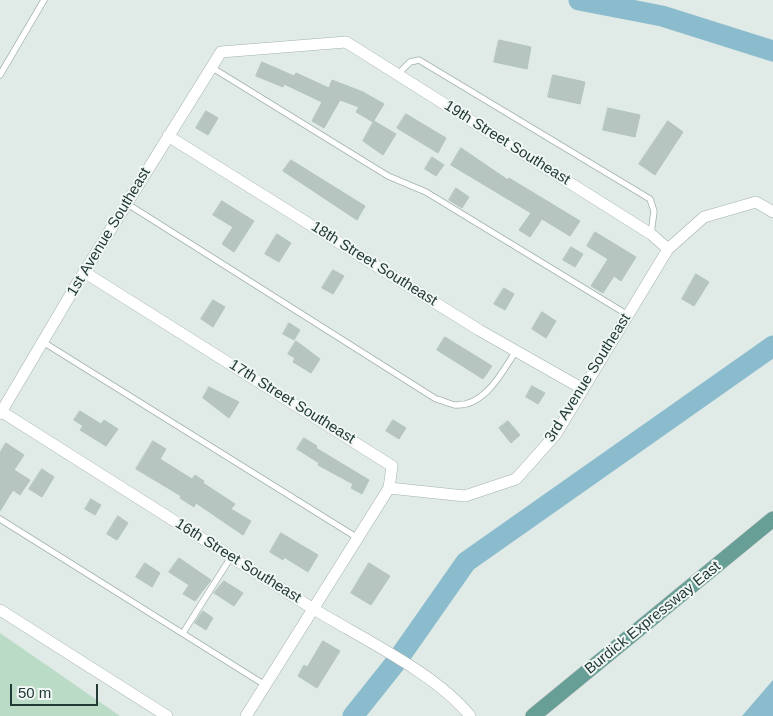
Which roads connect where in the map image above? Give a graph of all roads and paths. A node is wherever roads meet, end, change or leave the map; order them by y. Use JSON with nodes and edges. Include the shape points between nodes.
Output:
{"nodes":[{"id":1,"x":44,"y":0,"type":"edge"},
{"id":2,"x":221,"y":52,"type":"joint"},
{"id":3,"x":211,"y":67,"type":"junction"},
{"id":4,"x":398,"y":74,"type":"junction"},
{"id":5,"x":0,"y":75,"type":"edge"},
{"id":6,"x":168,"y":136,"type":"junction"},
{"id":7,"x":126,"y":204,"type":"junction"},
{"id":8,"x":773,"y":212,"type":"edge"},
{"id":9,"x":651,"y":234,"type":"junction"},
{"id":10,"x":668,"y":249,"type":"junction"},
{"id":11,"x":84,"y":272,"type":"junction"},
{"id":12,"x":628,"y":315,"type":"junction"},
{"id":13,"x":43,"y":342,"type":"junction"},
{"id":14,"x":516,"y":351,"type":"junction"},
{"id":15,"x":583,"y":389,"type":"junction"},
{"id":16,"x":1,"y":413,"type":"edge"},
{"id":17,"x":388,"y":488,"type":"junction"},
{"id":18,"x":0,"y":519,"type":"edge"},
{"id":19,"x":773,"y":519,"type":"edge"},
{"id":20,"x":356,"y":538,"type":"junction"},
{"id":21,"x":231,"y":557,"type":"junction"},
{"id":22,"x":312,"y":608,"type":"junction"},
{"id":23,"x":0,"y":610,"type":"edge"},
{"id":24,"x":183,"y":633,"type":"junction"},
{"id":25,"x":265,"y":685,"type":"junction"},
{"id":26,"x":168,"y":716,"type":"edge"},
{"id":27,"x":246,"y":716,"type":"edge"},
{"id":28,"x":470,"y":716,"type":"edge"},
{"id":29,"x":533,"y":716,"type":"edge"}],
"edges":[{"from":1,"to":5,"type":"lane"},
{"from":2,"to":3,"type":"street","name":"1st Avenue Southeast"},
{"from":2,"to":4,"type":"street","name":"19th Street Southeast","via":[[346,42]]},
{"from":3,"to":6,"type":"street","name":"1st Avenue Southeast"},
{"from":3,"to":12,"type":"lane","via":[[388,176],[426,192]]},
{"from":4,"to":9,"type":"street","name":"19th Street Southeast"},
{"from":4,"to":9,"type":"lane","via":[[410,62],[419,60],[650,199],[654,211]]},
{"from":6,"to":7,"type":"street","name":"1st Avenue Southeast"},
{"from":6,"to":14,"type":"street","name":"18th Street Southeast"},
{"from":7,"to":11,"type":"street","name":"1st Avenue Southeast"},
{"from":7,"to":14,"type":"lane","via":[[436,399],[455,405],[476,400],[492,386]]},
{"from":8,"to":10,"type":"street","via":[[756,202],[704,217]]},
{"from":9,"to":10,"type":"street","name":"19th Street Southeast"},
{"from":10,"to":12,"type":"street","name":"3rd Avenue Southeast"},
{"from":11,"to":13,"type":"street","name":"1st Avenue Southeast"},
{"from":11,"to":17,"type":"street","name":"17th Street Southeast","via":[[392,466]]},
{"from":12,"to":15,"type":"street","name":"3rd Avenue Southeast"},
{"from":13,"to":16,"type":"street","name":"1st Avenue Southeast"},
{"from":13,"to":20,"type":"lane"},
{"from":14,"to":15,"type":"street","name":"18th Street Southeast"},
{"from":15,"to":17,"type":"street","name":"3rd Avenue Southeast","via":[[556,434],[516,479],[465,496]]},
{"from":16,"to":21,"type":"street","name":"16th Street Southeast"},
{"from":17,"to":20,"type":"street"},
{"from":18,"to":24,"type":"lane"},
{"from":19,"to":29,"type":"main road","name":"Burdick Expressway East"},
{"from":20,"to":22,"type":"street"},
{"from":21,"to":22,"type":"street","name":"16th Street Southeast"},
{"from":21,"to":24,"type":"lane"},
{"from":22,"to":25,"type":"street"},
{"from":22,"to":28,"type":"street","name":"16th Street Southeast","via":[[423,676],[453,698]]},
{"from":23,"to":26,"type":"street"},
{"from":24,"to":25,"type":"lane"},
{"from":25,"to":27,"type":"street"}]}
